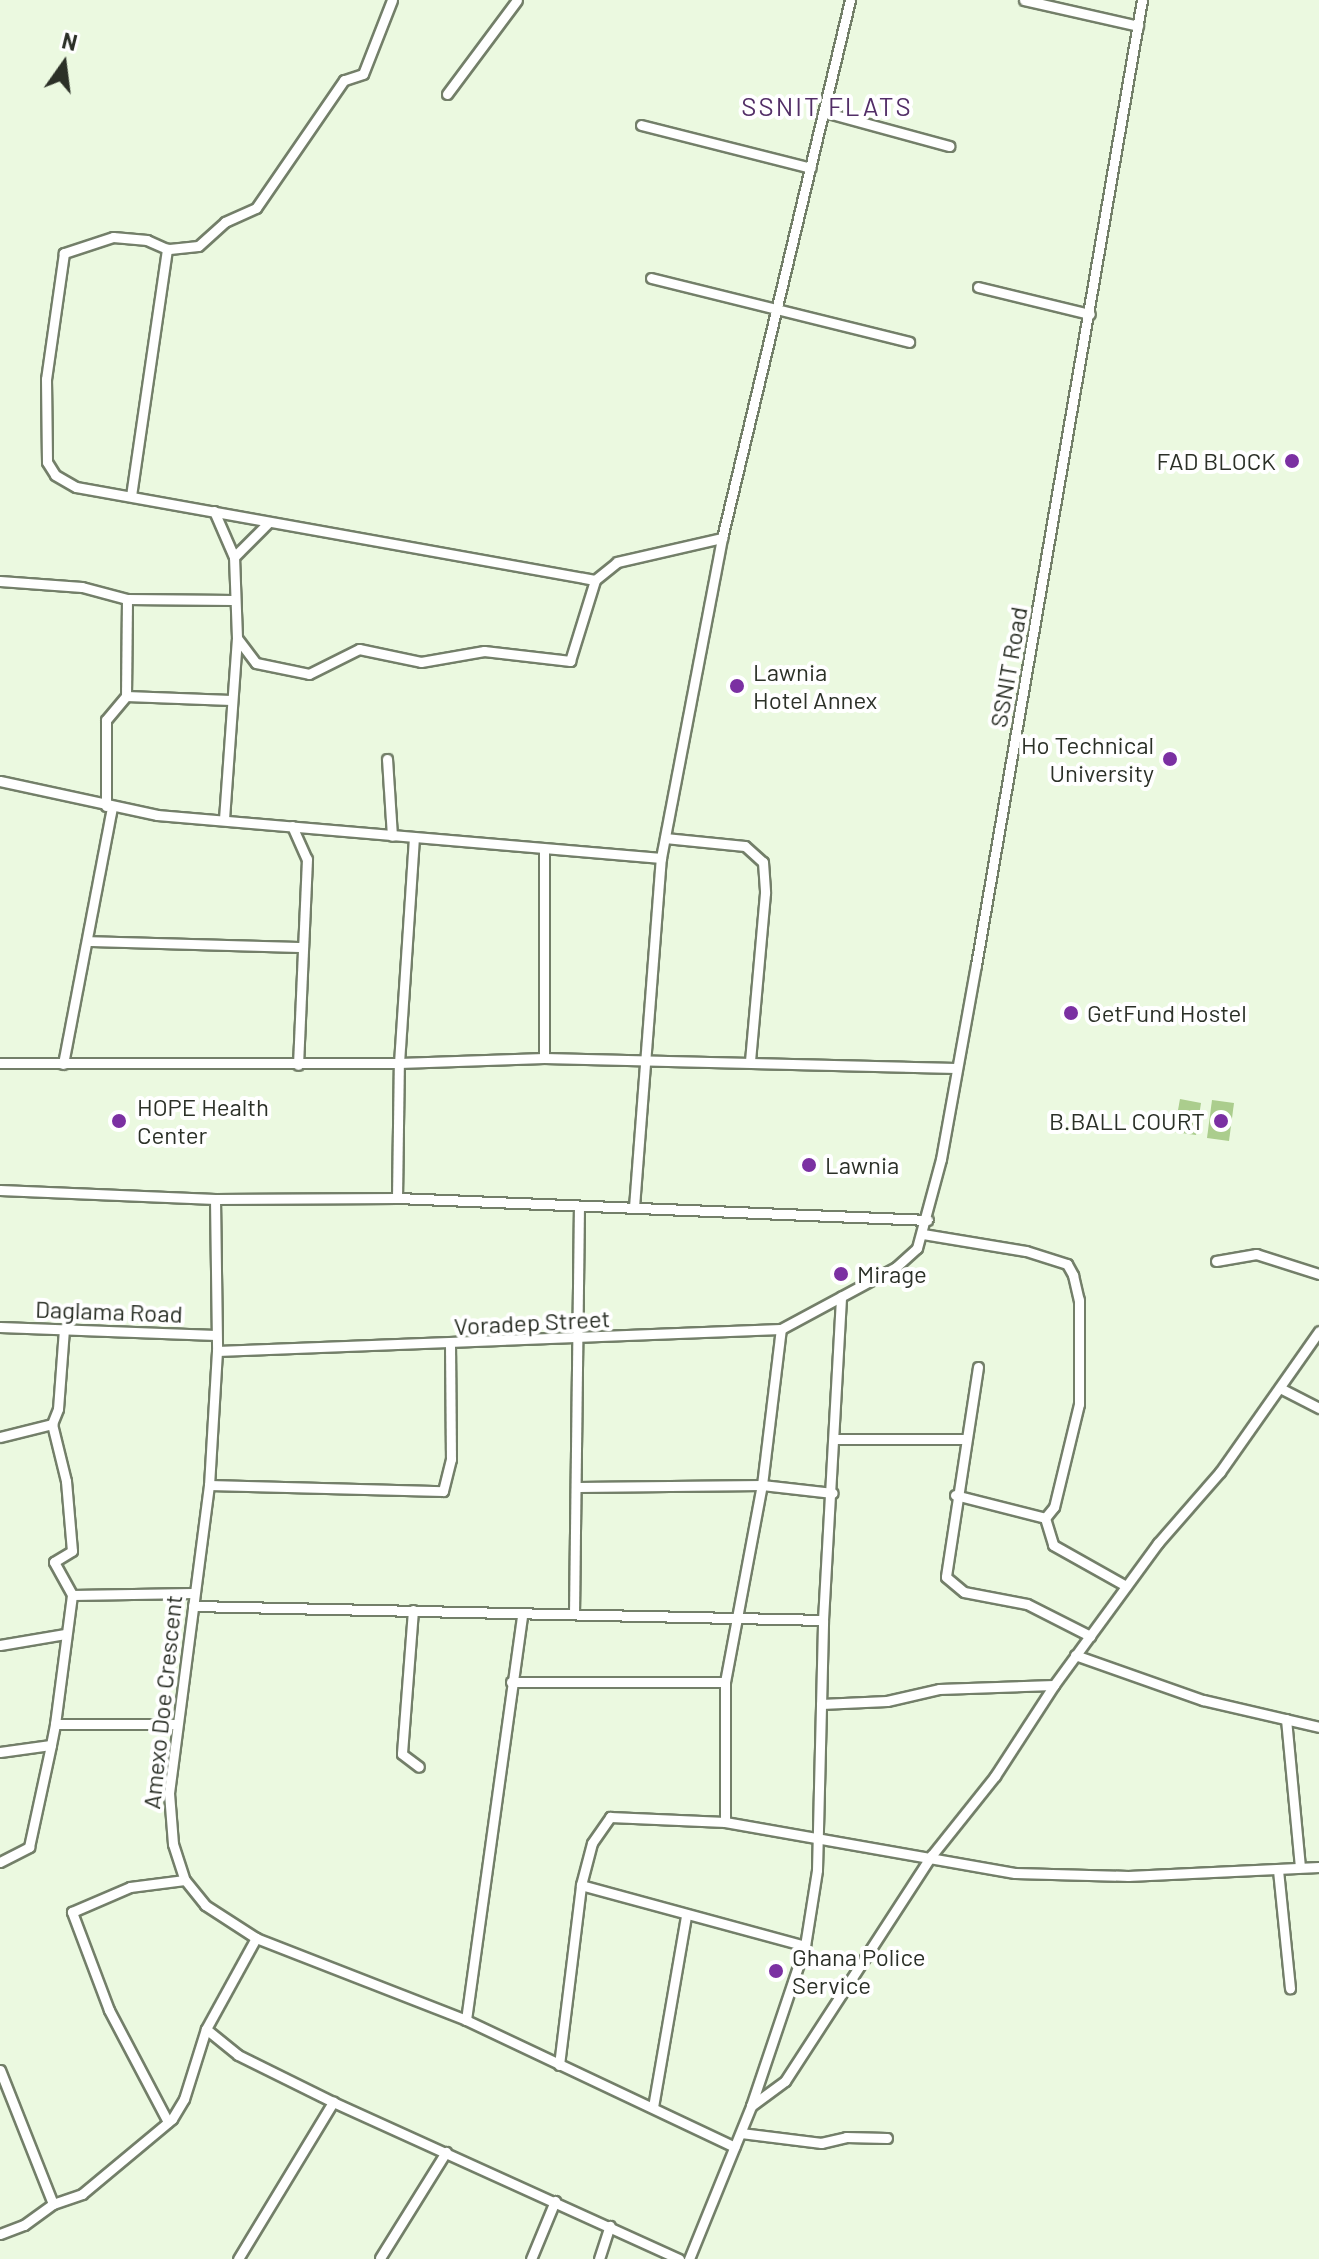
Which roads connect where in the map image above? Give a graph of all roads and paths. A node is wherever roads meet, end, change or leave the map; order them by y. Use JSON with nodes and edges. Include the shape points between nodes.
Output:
{"nodes":[{"id":1,"x":392,"y":0,"type":"edge"},
{"id":2,"x":517,"y":0,"type":"edge"},
{"id":3,"x":850,"y":0,"type":"edge"},
{"id":4,"x":1024,"y":0,"type":"edge"},
{"id":5,"x":1142,"y":0,"type":"edge"},
{"id":6,"x":1138,"y":26,"type":"junction"},
{"id":7,"x":447,"y":94,"type":"dead end"},
{"id":8,"x":824,"y":112,"type":"junction"},
{"id":9,"x":641,"y":125,"type":"dead end"},
{"id":10,"x":949,"y":146,"type":"dead end"},
{"id":11,"x":811,"y":168,"type":"junction"},
{"id":12,"x":167,"y":249,"type":"junction"},
{"id":13,"x":651,"y":278,"type":"dead end"},
{"id":14,"x":978,"y":287,"type":"dead end"},
{"id":15,"x":780,"y":311,"type":"junction"},
{"id":16,"x":1090,"y":314,"type":"junction"},
{"id":17,"x":909,"y":342,"type":"dead end"},
{"id":18,"x":131,"y":496,"type":"junction"},
{"id":19,"x":214,"y":511,"type":"junction"},
{"id":20,"x":269,"y":522,"type":"junction"},
{"id":21,"x":722,"y":538,"type":"junction"},
{"id":22,"x":234,"y":557,"type":"junction"},
{"id":23,"x":595,"y":580,"type":"junction"},
{"id":24,"x":0,"y":581,"type":"edge"},
{"id":25,"x":127,"y":599,"type":"junction"},
{"id":26,"x":233,"y":600,"type":"junction"},
{"id":27,"x":237,"y":638,"type":"junction"},
{"id":28,"x":126,"y":696,"type":"junction"},
{"id":29,"x":231,"y":700,"type":"junction"},
{"id":30,"x":387,"y":759,"type":"dead end"},
{"id":31,"x":0,"y":781,"type":"edge"},
{"id":32,"x":109,"y":806,"type":"junction"},
{"id":33,"x":224,"y":819,"type":"junction"},
{"id":34,"x":292,"y":826,"type":"junction"},
{"id":35,"x":392,"y":836,"type":"junction"},
{"id":36,"x":414,"y":838,"type":"junction"},
{"id":37,"x":665,"y":838,"type":"junction"},
{"id":38,"x":544,"y":851,"type":"junction"},
{"id":39,"x":661,"y":858,"type":"junction"},
{"id":40,"x":87,"y":941,"type":"junction"},
{"id":41,"x":303,"y":947,"type":"junction"},
{"id":42,"x":544,"y":1058,"type":"junction"},
{"id":43,"x":750,"y":1062,"type":"junction"},
{"id":44,"x":0,"y":1063,"type":"edge"},
{"id":45,"x":399,"y":1063,"type":"junction"},
{"id":46,"x":63,"y":1064,"type":"junction"},
{"id":47,"x":645,"y":1064,"type":"junction"},
{"id":48,"x":298,"y":1065,"type":"junction"},
{"id":49,"x":956,"y":1068,"type":"junction"},
{"id":50,"x":0,"y":1190,"type":"edge"},
{"id":51,"x":397,"y":1198,"type":"junction"},
{"id":52,"x":215,"y":1199,"type":"junction"},
{"id":53,"x":634,"y":1207,"type":"junction"},
{"id":54,"x":579,"y":1208,"type":"junction"},
{"id":55,"x":928,"y":1220,"type":"junction"},
{"id":56,"x":923,"y":1234,"type":"junction"},
{"id":57,"x":1216,"y":1261,"type":"dead end"},
{"id":58,"x":1319,"y":1274,"type":"edge"},
{"id":59,"x":841,"y":1297,"type":"junction"},
{"id":60,"x":0,"y":1327,"type":"edge"},
{"id":61,"x":64,"y":1329,"type":"junction"},
{"id":62,"x":781,"y":1329,"type":"junction"},
{"id":63,"x":1319,"y":1331,"type":"edge"},
{"id":64,"x":216,"y":1335,"type":"junction"},
{"id":65,"x":577,"y":1340,"type":"junction"},
{"id":66,"x":450,"y":1345,"type":"junction"},
{"id":67,"x":217,"y":1351,"type":"junction"},
{"id":68,"x":978,"y":1367,"type":"dead end"},
{"id":69,"x":1282,"y":1389,"type":"junction"},
{"id":70,"x":1319,"y":1408,"type":"edge"},
{"id":71,"x":52,"y":1424,"type":"junction"},
{"id":72,"x":0,"y":1437,"type":"edge"},
{"id":73,"x":836,"y":1439,"type":"junction"},
{"id":74,"x":966,"y":1439,"type":"junction"},
{"id":75,"x":209,"y":1485,"type":"junction"},
{"id":76,"x":762,"y":1485,"type":"junction"},
{"id":77,"x":578,"y":1487,"type":"junction"},
{"id":78,"x":833,"y":1493,"type":"junction"},
{"id":79,"x":955,"y":1495,"type":"junction"},
{"id":80,"x":1045,"y":1518,"type":"junction"},
{"id":81,"x":1126,"y":1586,"type":"junction"},
{"id":82,"x":193,"y":1593,"type":"junction"},
{"id":83,"x":72,"y":1595,"type":"junction"},
{"id":84,"x":193,"y":1606,"type":"junction"},
{"id":85,"x":413,"y":1610,"type":"junction"},
{"id":86,"x":574,"y":1614,"type":"junction"},
{"id":87,"x":522,"y":1616,"type":"junction"},
{"id":88,"x":733,"y":1617,"type":"junction"},
{"id":89,"x":823,"y":1620,"type":"junction"},
{"id":90,"x":65,"y":1634,"type":"junction"},
{"id":91,"x":1090,"y":1636,"type":"junction"},
{"id":92,"x":0,"y":1645,"type":"edge"},
{"id":93,"x":1075,"y":1655,"type":"junction"},
{"id":94,"x":511,"y":1682,"type":"junction"},
{"id":95,"x":725,"y":1682,"type":"junction"},
{"id":96,"x":1054,"y":1685,"type":"junction"},
{"id":97,"x":821,"y":1704,"type":"junction"},
{"id":98,"x":1286,"y":1719,"type":"junction"},
{"id":99,"x":55,"y":1724,"type":"junction"},
{"id":100,"x":177,"y":1724,"type":"junction"},
{"id":101,"x":1319,"y":1727,"type":"edge"},
{"id":102,"x":51,"y":1745,"type":"junction"},
{"id":103,"x":0,"y":1752,"type":"edge"},
{"id":104,"x":419,"y":1767,"type":"dead end"},
{"id":105,"x":725,"y":1822,"type":"junction"},
{"id":106,"x":818,"y":1841,"type":"junction"},
{"id":107,"x":932,"y":1855,"type":"junction"},
{"id":108,"x":0,"y":1862,"type":"edge"},
{"id":109,"x":1300,"y":1867,"type":"junction"},
{"id":110,"x":1319,"y":1867,"type":"edge"},
{"id":111,"x":1278,"y":1870,"type":"junction"},
{"id":112,"x":185,"y":1880,"type":"junction"},
{"id":113,"x":581,"y":1885,"type":"junction"},
{"id":114,"x":686,"y":1916,"type":"junction"},
{"id":115,"x":256,"y":1938,"type":"junction"},
{"id":116,"x":805,"y":1946,"type":"junction"},
{"id":117,"x":1290,"y":1988,"type":"dead end"},
{"id":118,"x":466,"y":2020,"type":"junction"},
{"id":119,"x":206,"y":2029,"type":"junction"},
{"id":120,"x":559,"y":2065,"type":"junction"},
{"id":121,"x":0,"y":2070,"type":"edge"},
{"id":122,"x":333,"y":2102,"type":"junction"},
{"id":123,"x":751,"y":2106,"type":"junction"},
{"id":124,"x":653,"y":2107,"type":"junction"},
{"id":125,"x":168,"y":2122,"type":"junction"},
{"id":126,"x":741,"y":2133,"type":"junction"},
{"id":127,"x":887,"y":2138,"type":"dead end"},
{"id":128,"x":735,"y":2147,"type":"junction"},
{"id":129,"x":446,"y":2152,"type":"junction"},
{"id":130,"x":555,"y":2201,"type":"junction"},
{"id":131,"x":53,"y":2204,"type":"junction"},
{"id":132,"x":610,"y":2226,"type":"junction"},
{"id":133,"x":0,"y":2234,"type":"edge"},
{"id":134,"x":380,"y":2258,"type":"edge"},
{"id":135,"x":238,"y":2259,"type":"edge"},
{"id":136,"x":531,"y":2259,"type":"edge"},
{"id":137,"x":599,"y":2259,"type":"edge"},
{"id":138,"x":679,"y":2259,"type":"edge"},
{"id":139,"x":689,"y":2259,"type":"edge"}],
"edges":[{"from":1,"to":12,"type":"street","via":[[363,74],[344,80],[256,208],[225,222],[198,246]]},
{"from":2,"to":7,"type":"street"},
{"from":3,"to":8,"type":"street"},
{"from":4,"to":6,"type":"street"},
{"from":5,"to":6,"type":"street","name":"SSNIT Road"},
{"from":6,"to":16,"type":"street","name":"SSNIT Road"},
{"from":8,"to":10,"type":"street"},
{"from":8,"to":11,"type":"street"},
{"from":9,"to":11,"type":"street"},
{"from":11,"to":15,"type":"street"},
{"from":12,"to":18,"type":"street"},
{"from":12,"to":18,"type":"street","via":[[147,240],[87,242],[64,253],[57,284],[46,379],[47,462],[55,475],[76,487]]},
{"from":13,"to":15,"type":"street"},
{"from":14,"to":16,"type":"street"},
{"from":15,"to":17,"type":"street"},
{"from":15,"to":21,"type":"street"},
{"from":16,"to":49,"type":"street","name":"SSNIT Road"},
{"from":18,"to":19,"type":"street"},
{"from":19,"to":20,"type":"street"},
{"from":19,"to":22,"type":"street"},
{"from":20,"to":22,"type":"street"},
{"from":20,"to":23,"type":"street"},
{"from":21,"to":23,"type":"street","via":[[617,562]]},
{"from":21,"to":37,"type":"street"},
{"from":22,"to":26,"type":"street"},
{"from":23,"to":27,"type":"street","via":[[570,661],[484,651],[421,662],[359,649],[309,674],[256,663]]},
{"from":24,"to":25,"type":"street","via":[[82,587]]},
{"from":25,"to":26,"type":"street"},
{"from":25,"to":28,"type":"street"},
{"from":26,"to":27,"type":"street"},
{"from":27,"to":29,"type":"street"},
{"from":28,"to":29,"type":"street"},
{"from":28,"to":32,"type":"street","via":[[104,728]]},
{"from":29,"to":33,"type":"street"},
{"from":30,"to":35,"type":"street"},
{"from":31,"to":32,"type":"street"},
{"from":32,"to":33,"type":"street"},
{"from":32,"to":40,"type":"street"},
{"from":33,"to":34,"type":"street"},
{"from":34,"to":35,"type":"street"},
{"from":34,"to":41,"type":"street","via":[[307,859]]},
{"from":35,"to":36,"type":"street"},
{"from":36,"to":38,"type":"street"},
{"from":36,"to":45,"type":"street"},
{"from":37,"to":39,"type":"street"},
{"from":37,"to":43,"type":"street","via":[[745,846],[763,862],[765,893]]},
{"from":38,"to":39,"type":"street"},
{"from":38,"to":42,"type":"street"},
{"from":39,"to":47,"type":"street"},
{"from":40,"to":41,"type":"street"},
{"from":40,"to":46,"type":"street"},
{"from":41,"to":48,"type":"street"},
{"from":42,"to":45,"type":"street"},
{"from":42,"to":47,"type":"street"},
{"from":43,"to":47,"type":"street"},
{"from":43,"to":49,"type":"street"},
{"from":44,"to":46,"type":"street"},
{"from":45,"to":48,"type":"street"},
{"from":45,"to":51,"type":"street"},
{"from":46,"to":48,"type":"street"},
{"from":47,"to":53,"type":"street"},
{"from":49,"to":55,"type":"street","name":"SSNIT Road"},
{"from":50,"to":52,"type":"street"},
{"from":51,"to":52,"type":"street"},
{"from":51,"to":54,"type":"street"},
{"from":52,"to":64,"type":"street","name":"Amexo Doe Crescent"},
{"from":53,"to":54,"type":"street"},
{"from":53,"to":55,"type":"street"},
{"from":54,"to":65,"type":"street"},
{"from":55,"to":56,"type":"street","name":"SSNIT Road"},
{"from":56,"to":59,"type":"street","name":"SSNIT Road","via":[[908,1259]]},
{"from":56,"to":80,"type":"street","via":[[1026,1251],[1067,1264],[1073,1275],[1079,1300],[1079,1404],[1054,1507]]},
{"from":57,"to":58,"type":"street","via":[[1256,1254]]},
{"from":59,"to":62,"type":"street","name":"Voradep Street"},
{"from":59,"to":73,"type":"street"},
{"from":60,"to":61,"type":"street","name":"Daglama Road"},
{"from":61,"to":64,"type":"street","name":"Daglama Road"},
{"from":61,"to":71,"type":"street","via":[[58,1409]]},
{"from":62,"to":65,"type":"street","name":"Voradep Street"},
{"from":62,"to":76,"type":"street"},
{"from":63,"to":69,"type":"street"},
{"from":64,"to":67,"type":"street","name":"Amexo Doe Crescent"},
{"from":65,"to":66,"type":"street","name":"Voradep Street"},
{"from":65,"to":77,"type":"street"},
{"from":66,"to":67,"type":"street","name":"Voradep Street"},
{"from":66,"to":75,"type":"street","via":[[451,1459],[443,1491]]},
{"from":67,"to":75,"type":"street","name":"Amexo Doe Crescent"},
{"from":68,"to":74,"type":"street"},
{"from":69,"to":70,"type":"street"},
{"from":69,"to":81,"type":"street"},
{"from":71,"to":72,"type":"street"},
{"from":71,"to":83,"type":"street","via":[[72,1534],[72,1551],[54,1562],[54,1570]]},
{"from":73,"to":74,"type":"street"},
{"from":73,"to":78,"type":"street"},
{"from":74,"to":79,"type":"street"},
{"from":75,"to":82,"type":"street","name":"Amexo Doe Crescent"},
{"from":76,"to":77,"type":"street"},
{"from":76,"to":78,"type":"street"},
{"from":76,"to":88,"type":"street"},
{"from":77,"to":86,"type":"street"},
{"from":78,"to":89,"type":"street"},
{"from":79,"to":80,"type":"street"},
{"from":79,"to":91,"type":"street","via":[[946,1577],[954,1587],[1027,1604]]},
{"from":80,"to":81,"type":"street","via":[[1053,1545]]},
{"from":81,"to":91,"type":"street"},
{"from":82,"to":83,"type":"street"},
{"from":82,"to":84,"type":"street","name":"Amexo Doe Crescent"},
{"from":83,"to":90,"type":"street"},
{"from":84,"to":85,"type":"street"},
{"from":84,"to":100,"type":"street","name":"Amexo Doe Crescent"},
{"from":85,"to":87,"type":"street"},
{"from":85,"to":104,"type":"street","via":[[402,1754]]},
{"from":86,"to":87,"type":"street"},
{"from":86,"to":88,"type":"street"},
{"from":87,"to":94,"type":"street"},
{"from":88,"to":89,"type":"street"},
{"from":88,"to":95,"type":"street"},
{"from":89,"to":97,"type":"street"},
{"from":90,"to":92,"type":"street"},
{"from":90,"to":99,"type":"street"},
{"from":91,"to":93,"type":"street"},
{"from":93,"to":96,"type":"street"},
{"from":93,"to":98,"type":"street","via":[[1203,1700]]},
{"from":94,"to":95,"type":"street"},
{"from":94,"to":118,"type":"street","via":[[489,1882]]},
{"from":95,"to":105,"type":"street"},
{"from":96,"to":97,"type":"street","via":[[939,1689],[887,1701]]},
{"from":96,"to":107,"type":"street","via":[[995,1776]]},
{"from":97,"to":106,"type":"street"},
{"from":98,"to":101,"type":"street"},
{"from":98,"to":109,"type":"street"},
{"from":99,"to":100,"type":"street"},
{"from":99,"to":102,"type":"street"},
{"from":100,"to":112,"type":"street","name":"Amexo Doe Crescent","via":[[169,1820]]},
{"from":102,"to":103,"type":"street"},
{"from":102,"to":108,"type":"street","via":[[29,1847]]},
{"from":105,"to":106,"type":"street"},
{"from":105,"to":113,"type":"street","via":[[610,1817],[592,1843]]},
{"from":106,"to":107,"type":"street"},
{"from":106,"to":116,"type":"street"},
{"from":107,"to":111,"type":"street","via":[[946,1863],[1039,1874]]},
{"from":107,"to":123,"type":"street","via":[[785,2081]]},
{"from":109,"to":110,"type":"street"},
{"from":109,"to":111,"type":"street"},
{"from":111,"to":117,"type":"street"},
{"from":112,"to":115,"type":"street","name":"Amexo Doe Crescent","via":[[205,1905]]},
{"from":112,"to":125,"type":"street","via":[[130,1887],[72,1912],[109,2010]]},
{"from":113,"to":114,"type":"street"},
{"from":113,"to":120,"type":"street"},
{"from":114,"to":116,"type":"street"},
{"from":114,"to":124,"type":"street"},
{"from":115,"to":118,"type":"street","name":"Amexo Doe Crescent"},
{"from":115,"to":119,"type":"street"},
{"from":116,"to":123,"type":"street"},
{"from":118,"to":120,"type":"street","name":"Amexo Doe Crescent"},
{"from":119,"to":122,"type":"street","via":[[238,2055]]},
{"from":119,"to":125,"type":"street","via":[[184,2099]]},
{"from":120,"to":124,"type":"street","name":"Amexo Doe Crescent"},
{"from":121,"to":131,"type":"street"},
{"from":122,"to":129,"type":"street"},
{"from":122,"to":135,"type":"street"},
{"from":123,"to":126,"type":"street"},
{"from":124,"to":128,"type":"street","name":"Amexo Doe Crescent"},
{"from":125,"to":131,"type":"street","via":[[82,2194]]},
{"from":126,"to":127,"type":"street","via":[[821,2143],[846,2137]]},
{"from":126,"to":128,"type":"street"},
{"from":128,"to":139,"type":"street"},
{"from":129,"to":130,"type":"street"},
{"from":129,"to":134,"type":"street"},
{"from":130,"to":132,"type":"street"},
{"from":130,"to":136,"type":"street"},
{"from":131,"to":133,"type":"street"},
{"from":132,"to":137,"type":"street"},
{"from":132,"to":138,"type":"street"}]}
